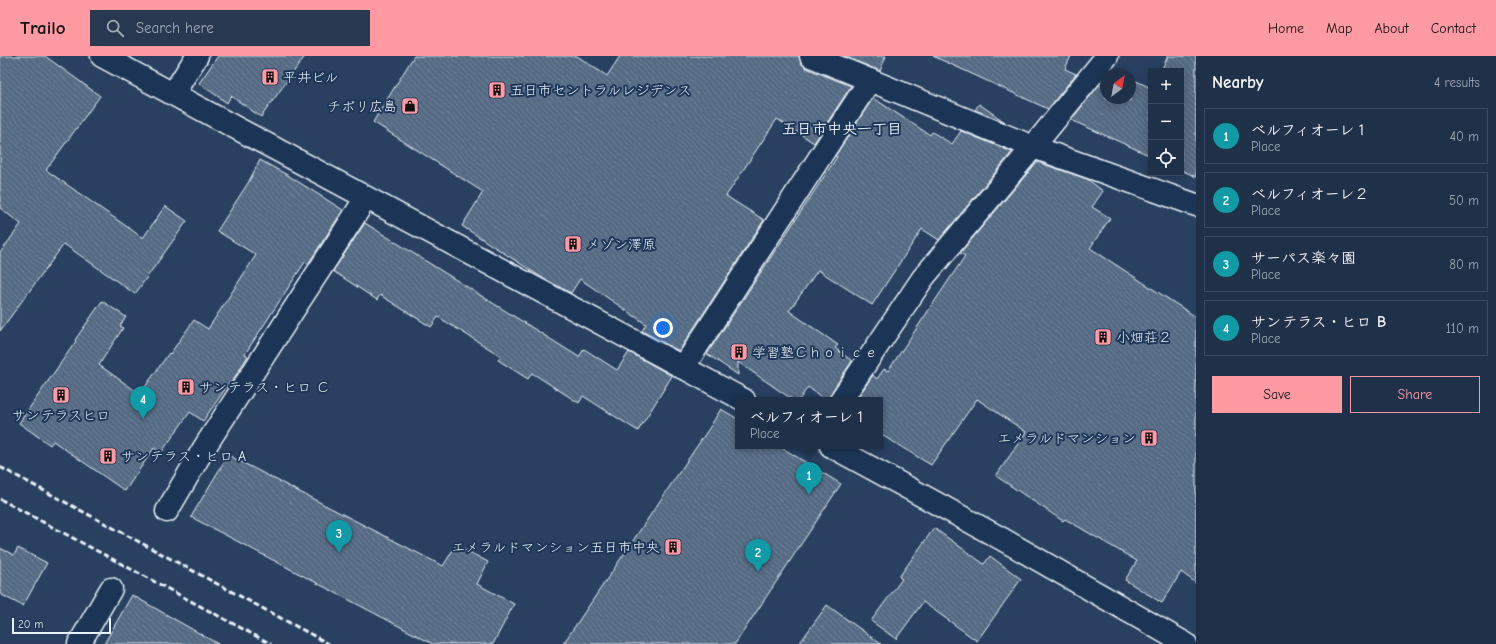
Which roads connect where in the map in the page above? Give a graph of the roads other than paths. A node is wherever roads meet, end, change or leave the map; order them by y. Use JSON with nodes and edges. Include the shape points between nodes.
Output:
{"nodes":[{"id":1,"x":102,"y":56,"type":"edge"},
{"id":2,"x":197,"y":56,"type":"edge"},
{"id":3,"x":811,"y":56,"type":"edge"},
{"id":4,"x":1107,"y":56,"type":"edge"},
{"id":5,"x":870,"y":80,"type":"junction"},
{"id":6,"x":173,"y":94,"type":"junction"},
{"id":7,"x":1033,"y":146,"type":"junction"},
{"id":8,"x":366,"y":198,"type":"junction"},
{"id":9,"x":1196,"y":205,"type":"edge"},
{"id":10,"x":683,"y":368,"type":"junction"},
{"id":11,"x":738,"y":397,"type":"edge"},
{"id":12,"x":843,"y":397,"type":"edge"},
{"id":13,"x":836,"y":449,"type":"edge"},
{"id":14,"x":167,"y":511,"type":"dead end"},
{"id":15,"x":111,"y":589,"type":"dead end"},
{"id":16,"x":79,"y":644,"type":"edge"},
{"id":17,"x":1186,"y":644,"type":"edge"}],
"edges":[{"from":1,"to":6,"type":"street"},
{"from":2,"to":6,"type":"street"},
{"from":3,"to":5,"type":"street"},
{"from":4,"to":7,"type":"street"},
{"from":5,"to":7,"type":"street"},
{"from":5,"to":10,"type":"street"},
{"from":6,"to":8,"type":"street"},
{"from":7,"to":9,"type":"street"},
{"from":7,"to":12,"type":"street","via":[[923,278]]},
{"from":8,"to":10,"type":"street"},
{"from":8,"to":14,"type":"street","via":[[204,448]]},
{"from":10,"to":11,"type":"street"},
{"from":13,"to":17,"type":"street"},
{"from":15,"to":16,"type":"street"}]}
